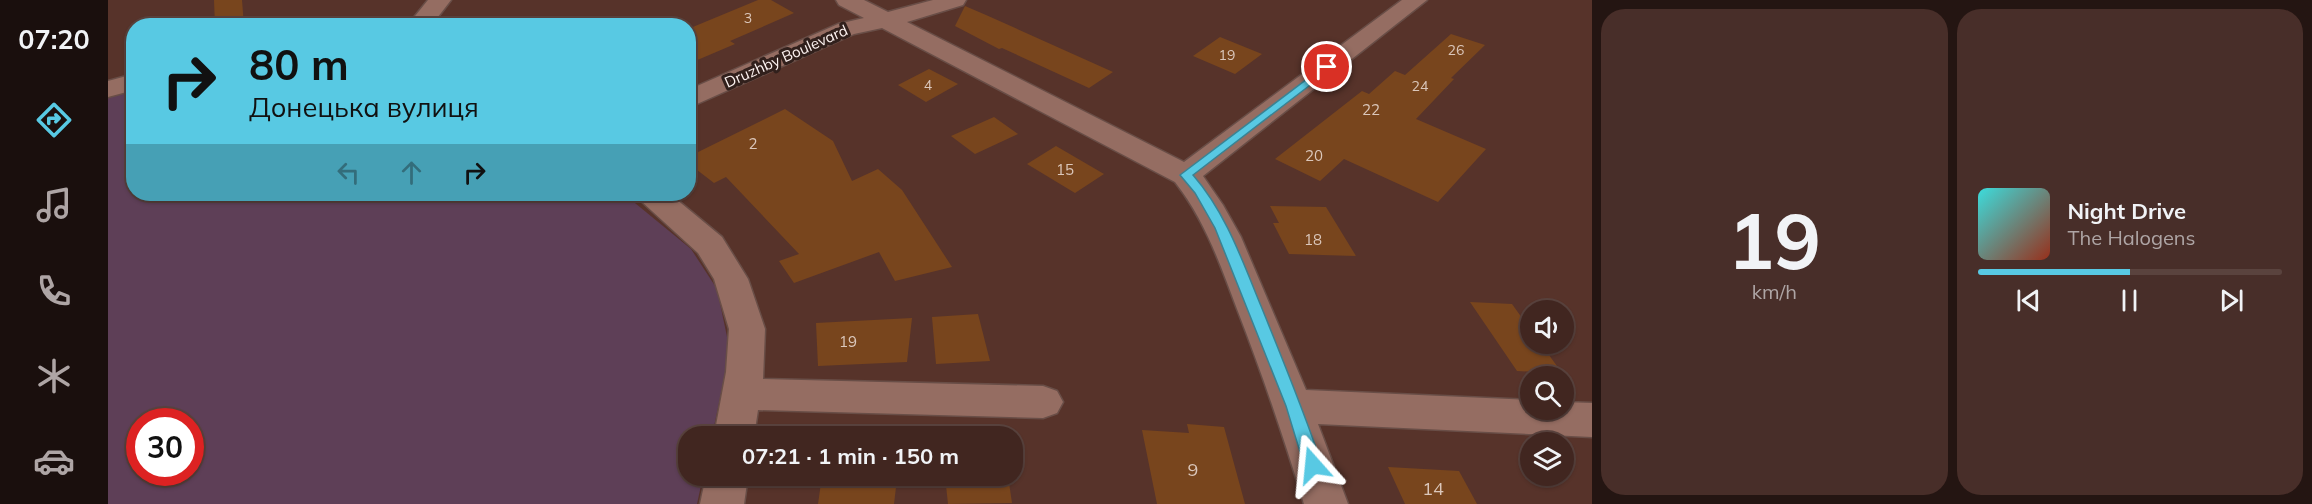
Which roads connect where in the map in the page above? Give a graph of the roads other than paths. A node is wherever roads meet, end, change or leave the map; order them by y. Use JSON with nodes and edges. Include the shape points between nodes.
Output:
{"nodes":[{"id":1,"x":440,"y":0,"type":"edge"},
{"id":2,"x":847,"y":0,"type":"edge"},
{"id":3,"x":955,"y":0,"type":"edge"},
{"id":4,"x":1416,"y":0,"type":"edge"},
{"id":5,"x":425,"y":18,"type":"edge"},
{"id":6,"x":884,"y":19,"type":"junction"},
{"id":7,"x":126,"y":83,"type":"edge"},
{"id":8,"x":108,"y":89,"type":"edge"},
{"id":9,"x":696,"y":96,"type":"edge"},
{"id":10,"x":1186,"y":175,"type":"junction"},
{"id":11,"x":660,"y":201,"type":"edge"},
{"id":12,"x":741,"y":394,"type":"junction"},
{"id":13,"x":1043,"y":402,"type":"dead end"},
{"id":14,"x":1294,"y":406,"type":"junction"},
{"id":15,"x":1592,"y":420,"type":"edge"},
{"id":16,"x":736,"y":426,"type":"edge"},
{"id":17,"x":725,"y":486,"type":"edge"},
{"id":18,"x":722,"y":504,"type":"edge"},
{"id":19,"x":1326,"y":504,"type":"edge"}],
"edges":[{"from":1,"to":5,"type":"street"},
{"from":2,"to":6,"type":"street"},
{"from":3,"to":6,"type":"street","name":"Druzhby Boulevard"},
{"from":4,"to":10,"type":"street"},
{"from":6,"to":9,"type":"street","name":"Druzhby Boulevard","via":[[846,29]]},
{"from":6,"to":10,"type":"street"},
{"from":7,"to":8,"type":"street"},
{"from":10,"to":14,"type":"street","via":[[1222,228]]},
{"from":11,"to":12,"type":"street","via":[[710,244],[731,279],[747,329]]},
{"from":12,"to":13,"type":"street"},
{"from":12,"to":16,"type":"street"},
{"from":14,"to":15,"type":"street"},
{"from":14,"to":19,"type":"street"},
{"from":17,"to":18,"type":"street"}]}
